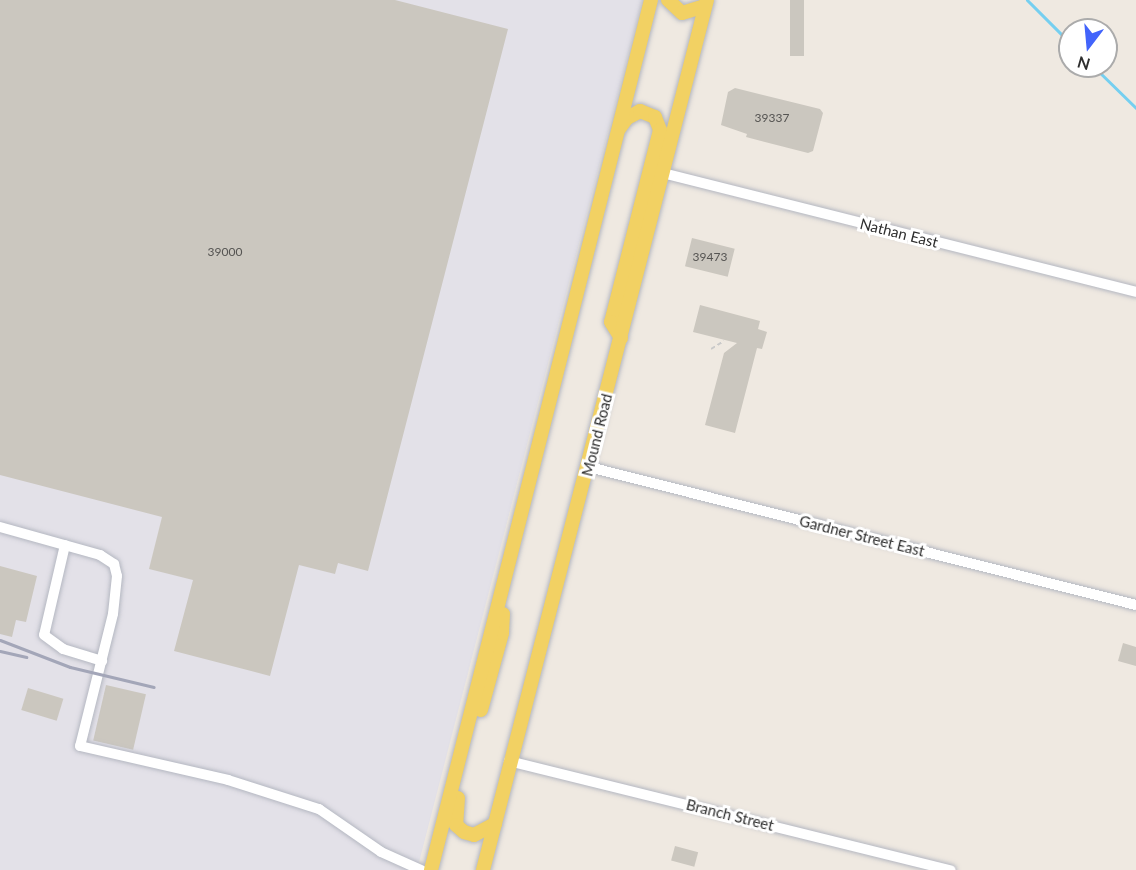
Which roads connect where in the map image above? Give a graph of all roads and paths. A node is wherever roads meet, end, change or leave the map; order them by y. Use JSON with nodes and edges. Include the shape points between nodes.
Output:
{"nodes":[{"id":1,"x":651,"y":0,"type":"edge"},
{"id":2,"x":668,"y":0,"type":"edge"},
{"id":3,"x":706,"y":3,"type":"edge"},
{"id":4,"x":616,"y":133,"type":"junction"},
{"id":5,"x":663,"y":173,"type":"junction"},
{"id":6,"x":1136,"y":292,"type":"edge"},
{"id":7,"x":621,"y":338,"type":"junction"},
{"id":8,"x":724,"y":341,"type":"dead end"},
{"id":9,"x":711,"y":349,"type":"dead end"},
{"id":10,"x":589,"y":467,"type":"junction"},
{"id":11,"x":0,"y":527,"type":"edge"},
{"id":12,"x":65,"y":545,"type":"junction"},
{"id":13,"x":504,"y":582,"type":"junction"},
{"id":14,"x":1136,"y":605,"type":"edge"},
{"id":15,"x":102,"y":661,"type":"junction"},
{"id":16,"x":509,"y":761,"type":"junction"},
{"id":17,"x":495,"y":824,"type":"junction"},
{"id":18,"x":421,"y":870,"type":"edge"},
{"id":19,"x":431,"y":870,"type":"edge"},
{"id":20,"x":483,"y":870,"type":"edge"},
{"id":21,"x":951,"y":870,"type":"edge"}],
"edges":[{"from":1,"to":4,"type":"main road"},
{"from":2,"to":3,"type":"main road","via":[[682,13]]},
{"from":3,"to":5,"type":"main road","name":"Mound Road"},
{"from":4,"to":7,"type":"main road","via":[[627,118],[640,111],[648,112],[659,122],[658,143],[611,322]]},
{"from":4,"to":13,"type":"main road"},
{"from":5,"to":6,"type":"street","name":"Nathan East"},
{"from":5,"to":7,"type":"main road","name":"Mound Road"},
{"from":7,"to":10,"type":"main road","name":"Mound Road"},
{"from":8,"to":9,"type":"path"},
{"from":10,"to":14,"type":"street","name":"Gardner Street East"},
{"from":10,"to":16,"type":"main road","name":"Mound Road"},
{"from":11,"to":12,"type":"street"},
{"from":12,"to":15,"type":"street","via":[[100,555],[114,564],[117,576],[113,614]]},
{"from":12,"to":15,"type":"street","via":[[44,635],[63,649]]},
{"from":13,"to":17,"type":"main road","via":[[501,633],[454,812],[456,825],[474,835]]},
{"from":13,"to":19,"type":"main road"},
{"from":15,"to":18,"type":"street","via":[[80,746],[228,780],[319,809],[381,852]]},
{"from":16,"to":17,"type":"main road","name":"Mound Road"},
{"from":16,"to":21,"type":"street","name":"Branch Street"},
{"from":17,"to":20,"type":"main road","name":"Mound Road"}]}
